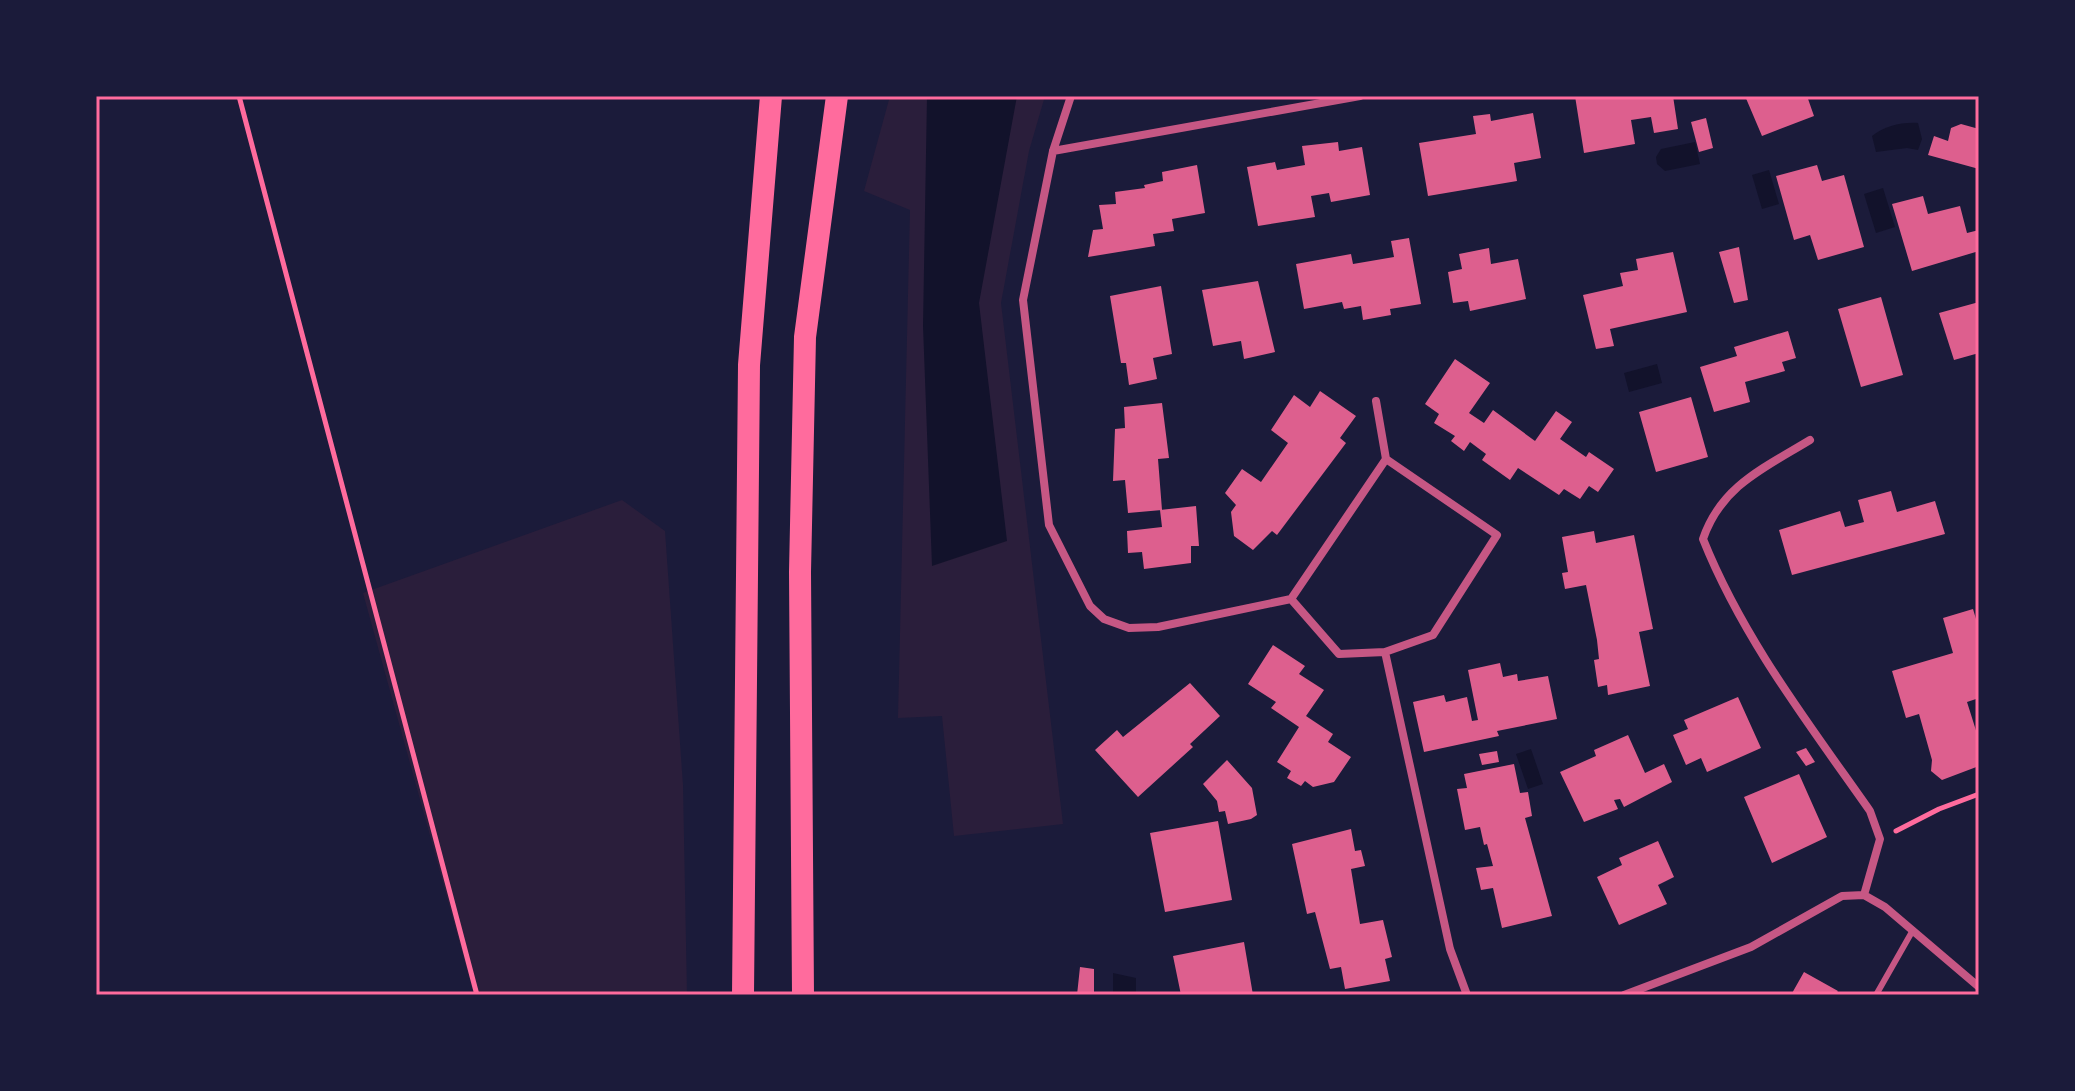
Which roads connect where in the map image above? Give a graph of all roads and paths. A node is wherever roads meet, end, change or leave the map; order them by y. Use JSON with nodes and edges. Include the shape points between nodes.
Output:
{"nodes":[{"id":1,"x":239,"y":96,"type":"edge"},
{"id":2,"x":771,"y":96,"type":"edge"},
{"id":3,"x":837,"y":96,"type":"edge"},
{"id":4,"x":1071,"y":96,"type":"edge"},
{"id":5,"x":1360,"y":96,"type":"edge"},
{"id":6,"x":1053,"y":151,"type":"junction"},
{"id":7,"x":1376,"y":401,"type":"dead end"},
{"id":8,"x":1810,"y":440,"type":"dead end"},
{"id":9,"x":1386,"y":459,"type":"junction"},
{"id":10,"x":1291,"y":599,"type":"junction"},
{"id":11,"x":1385,"y":652,"type":"junction"},
{"id":12,"x":1979,"y":794,"type":"edge"},
{"id":13,"x":1880,"y":839,"type":"junction"},
{"id":14,"x":1864,"y":895,"type":"junction"},
{"id":15,"x":1913,"y":930,"type":"junction"},
{"id":16,"x":1979,"y":987,"type":"edge"},
{"id":17,"x":477,"y":995,"type":"edge"},
{"id":18,"x":743,"y":995,"type":"edge"},
{"id":19,"x":803,"y":995,"type":"edge"},
{"id":20,"x":1467,"y":995,"type":"edge"},
{"id":21,"x":1624,"y":995,"type":"edge"},
{"id":22,"x":1876,"y":995,"type":"edge"}],
"edges":[{"from":1,"to":17,"type":"path"},
{"from":2,"to":18,"type":"highway","via":[[749,365]]},
{"from":3,"to":19,"type":"highway","via":[[805,337],[800,572]]},
{"from":4,"to":6,"type":"street"},
{"from":5,"to":6,"type":"street"},
{"from":6,"to":10,"type":"street","via":[[1023,300],[1049,525],[1090,606],[1104,619],[1129,628],[1158,627]]},
{"from":7,"to":9,"type":"street"},
{"from":8,"to":13,"type":"street","via":[[1732,490],[1712,513],[1703,539],[1761,653],[1870,811]]},
{"from":9,"to":10,"type":"street"},
{"from":9,"to":11,"type":"street","via":[[1497,535],[1433,635]]},
{"from":10,"to":11,"type":"street","via":[[1339,654]]},
{"from":11,"to":20,"type":"street","via":[[1450,949]]},
{"from":12,"to":13,"type":"path"},
{"from":13,"to":14,"type":"street"},
{"from":14,"to":15,"type":"street"},
{"from":14,"to":21,"type":"street","via":[[1842,896],[1751,947]]},
{"from":15,"to":16,"type":"street"},
{"from":15,"to":22,"type":"lane"}]}
